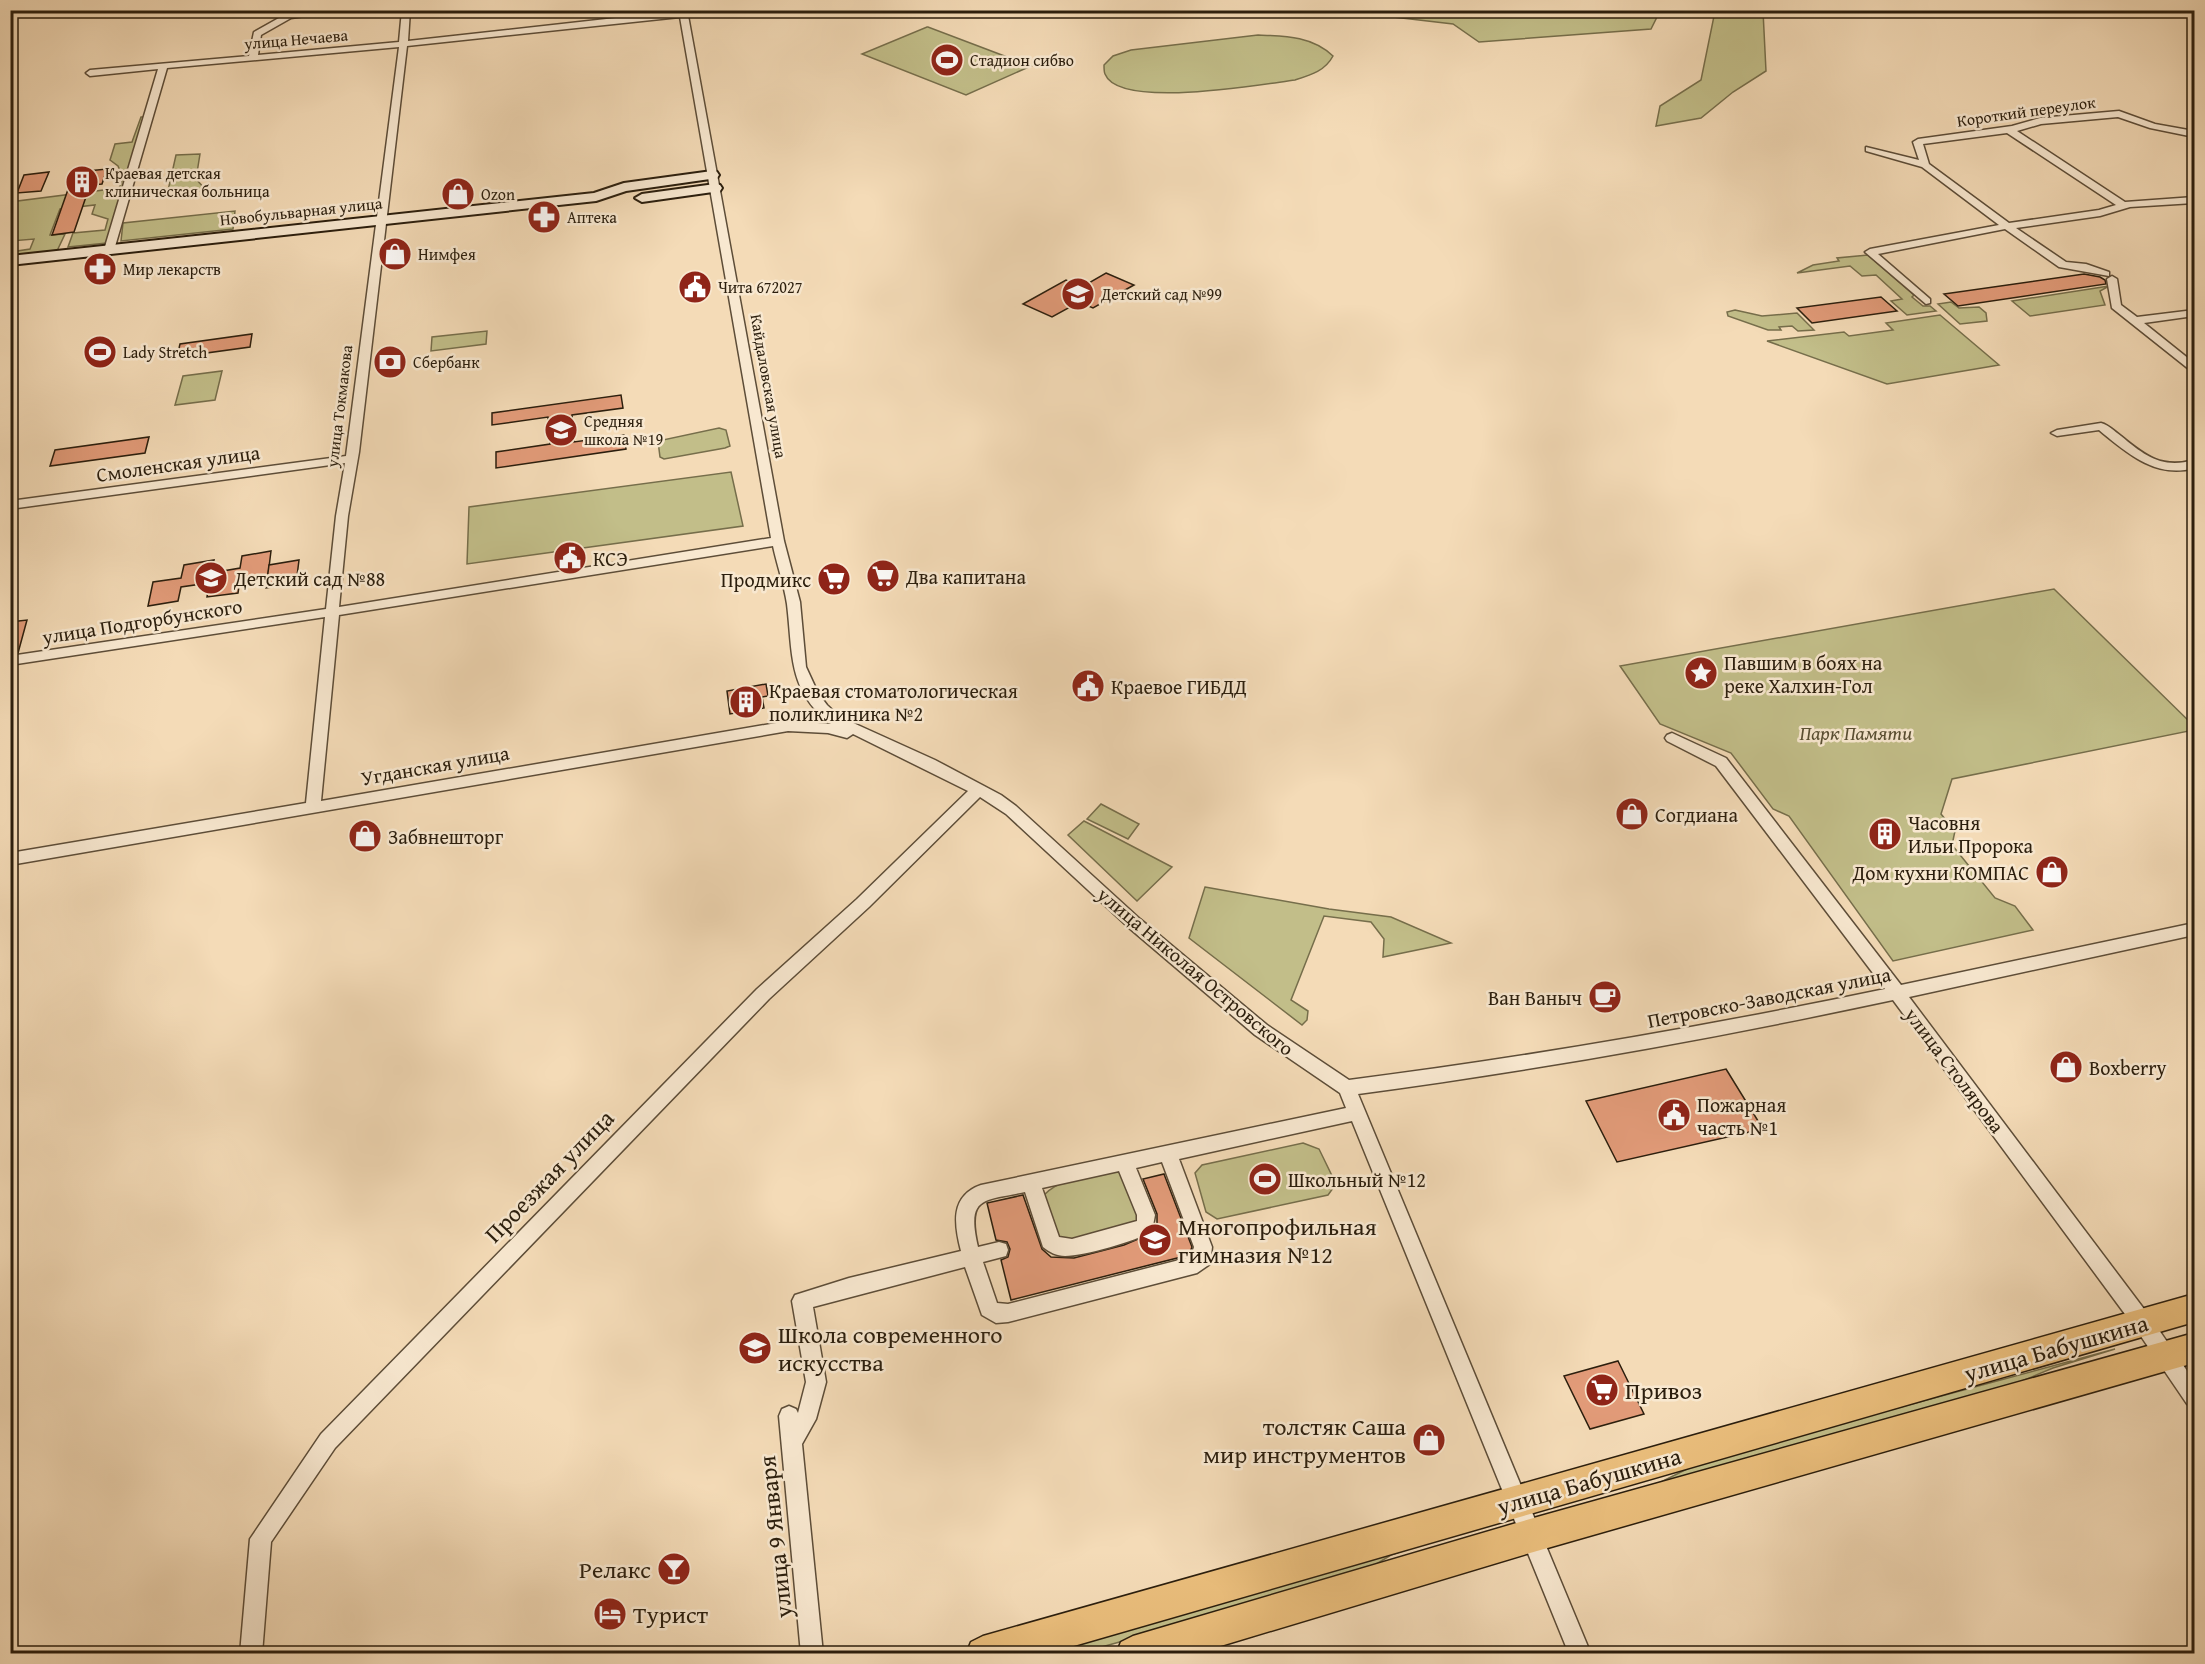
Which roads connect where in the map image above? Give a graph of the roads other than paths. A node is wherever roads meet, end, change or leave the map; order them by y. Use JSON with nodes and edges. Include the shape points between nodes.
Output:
{"nodes":[{"id":1,"x":344,"y":10,"type":"edge"},
{"id":2,"x":406,"y":10,"type":"edge"},
{"id":3,"x":684,"y":12,"type":"edge"},
{"id":4,"x":405,"y":44,"type":"junction"},
{"id":5,"x":253,"y":58,"type":"junction"},
{"id":6,"x":163,"y":67,"type":"junction"},
{"id":7,"x":90,"y":73,"type":"dead end"},
{"id":8,"x":2008,"y":129,"type":"junction"},
{"id":9,"x":2194,"y":134,"type":"edge"},
{"id":10,"x":1869,"y":149,"type":"dead end"},
{"id":11,"x":1925,"y":165,"type":"junction"},
{"id":12,"x":681,"y":178,"type":"junction"},
{"id":13,"x":713,"y":181,"type":"junction"},
{"id":14,"x":684,"y":194,"type":"junction"},
{"id":15,"x":596,"y":197,"type":"junction"},
{"id":16,"x":2194,"y":200,"type":"edge"},
{"id":17,"x":2125,"y":206,"type":"junction"},
{"id":18,"x":382,"y":220,"type":"junction"},
{"id":19,"x":2007,"y":226,"type":"junction"},
{"id":20,"x":109,"y":250,"type":"junction"},
{"id":21,"x":10,"y":261,"type":"edge"},
{"id":22,"x":1926,"y":301,"type":"dead end"},
{"id":23,"x":2194,"y":313,"type":"edge"},
{"id":24,"x":2134,"y":321,"type":"junction"},
{"id":25,"x":2194,"y":369,"type":"edge"},
{"id":26,"x":2057,"y":433,"type":"dead end"},
{"id":27,"x":351,"y":459,"type":"junction"},
{"id":28,"x":2194,"y":464,"type":"edge"},
{"id":29,"x":10,"y":505,"type":"edge"},
{"id":30,"x":778,"y":541,"type":"junction"},
{"id":31,"x":564,"y":587,"type":"dead end"},
{"id":32,"x":332,"y":611,"type":"junction"},
{"id":33,"x":10,"y":661,"type":"edge"},
{"id":34,"x":868,"y":737,"type":"junction"},
{"id":35,"x":1672,"y":738,"type":"dead end"},
{"id":36,"x":979,"y":789,"type":"junction"},
{"id":37,"x":313,"y":807,"type":"junction"},
{"id":38,"x":10,"y":859,"type":"edge"},
{"id":39,"x":2194,"y":929,"type":"edge"},
{"id":40,"x":1898,"y":994,"type":"junction"},
{"id":41,"x":1347,"y":1088,"type":"junction"},
{"id":42,"x":1357,"y":1113,"type":"junction"},
{"id":43,"x":1168,"y":1154,"type":"junction"},
{"id":44,"x":1125,"y":1163,"type":"junction"},
{"id":45,"x":1031,"y":1184,"type":"junction"},
{"id":46,"x":999,"y":1250,"type":"dead end"},
{"id":47,"x":2194,"y":1308,"type":"edge"},
{"id":48,"x":2143,"y":1323,"type":"junction"},
{"id":49,"x":2180,"y":1352,"type":"edge"},
{"id":50,"x":2194,"y":1397,"type":"edge"},
{"id":51,"x":789,"y":1416,"type":"dead end"},
{"id":52,"x":791,"y":1443,"type":"junction"},
{"id":53,"x":1516,"y":1503,"type":"junction"},
{"id":54,"x":1530,"y":1536,"type":"junction"},
{"id":55,"x":251,"y":1653,"type":"edge"},
{"id":56,"x":812,"y":1653,"type":"edge"},
{"id":57,"x":983,"y":1653,"type":"edge"},
{"id":58,"x":1133,"y":1653,"type":"edge"},
{"id":59,"x":1580,"y":1653,"type":"edge"}],
"edges":[{"from":1,"to":5,"type":"street","via":[[289,16],[257,34]]},
{"from":2,"to":4,"type":"street","name":"улица Токмакова"},
{"from":3,"to":4,"type":"street","name":"улица Нечаева"},
{"from":3,"to":13,"type":"street","name":"Кайдаловская улица"},
{"from":4,"to":5,"type":"street","name":"улица Нечаева"},
{"from":4,"to":18,"type":"street","name":"улица Токмакова"},
{"from":5,"to":6,"type":"street","name":"улица Нечаева"},
{"from":6,"to":7,"type":"street","name":"улица Нечаева"},
{"from":6,"to":20,"type":"street"},
{"from":8,"to":9,"type":"street","name":"Короткий переулок","via":[[2040,121],[2119,114]]},
{"from":8,"to":11,"type":"street","name":"Короткий переулок","via":[[1918,142]]},
{"from":8,"to":17,"type":"street"},
{"from":10,"to":11,"type":"street"},
{"from":11,"to":19,"type":"street"},
{"from":12,"to":13,"type":"street"},
{"from":12,"to":14,"type":"street","via":[[667,183],[666,189]]},
{"from":12,"to":14,"type":"street","via":[[699,182],[698,189]]},
{"from":12,"to":15,"type":"street","via":[[624,187]]},
{"from":13,"to":14,"type":"street"},
{"from":13,"to":30,"type":"street","name":"Кайдаловская улица"},
{"from":14,"to":15,"type":"street","via":[[622,200]]},
{"from":15,"to":18,"type":"street","name":"Новобульварная улица"},
{"from":16,"to":17,"type":"street"},
{"from":17,"to":19,"type":"street"},
{"from":18,"to":20,"type":"street","name":"Новобульварная улица"},
{"from":18,"to":27,"type":"street","name":"улица Токмакова"},
{"from":19,"to":22,"type":"street","via":[[1870,252]]},
{"from":19,"to":24,"type":"street","via":[[2063,265],[2086,267],[2109,276],[2116,306]]},
{"from":20,"to":21,"type":"street","name":"Новобульварная улица"},
{"from":23,"to":24,"type":"street"},
{"from":24,"to":25,"type":"street"},
{"from":26,"to":28,"type":"street","via":[[2101,426],[2140,456],[2174,469]]},
{"from":27,"to":29,"type":"street","name":"Смоленская улица"},
{"from":27,"to":32,"type":"street","name":"улица Токмакова"},
{"from":30,"to":32,"type":"street","name":"улица Подгорбунского"},
{"from":30,"to":34,"type":"street","name":"Кайдаловская улица","via":[[793,603],[799,667],[822,708],[835,720]]},
{"from":31,"to":32,"type":"street","via":[[352,617]]},
{"from":32,"to":33,"type":"street","name":"улица Подгорбунского"},
{"from":32,"to":37,"type":"street","name":"улица Токмакова"},
{"from":34,"to":36,"type":"street","name":"улица Николая Островского"},
{"from":34,"to":37,"type":"street","name":"Угданская улица","via":[[828,728],[788,726]]},
{"from":35,"to":40,"type":"street","name":"улица Столярова","via":[[1721,762]]},
{"from":36,"to":41,"type":"street","name":"улица Николая Островского","via":[[1011,810],[1134,923],[1261,1030]]},
{"from":36,"to":55,"type":"street","name":"Проезжая улица","via":[[763,994],[328,1441],[261,1539]]},
{"from":37,"to":38,"type":"street","name":"Угданская улица"},
{"from":39,"to":40,"type":"street","name":"Петровско-Заводская улица"},
{"from":40,"to":41,"type":"street","name":"Петровско-Заводская улица","via":[[1746,1025]]},
{"from":40,"to":48,"type":"street","name":"улица Столярова"},
{"from":41,"to":42,"type":"street"},
{"from":42,"to":43,"type":"street"},
{"from":42,"to":53,"type":"street"},
{"from":43,"to":44,"type":"street"},
{"from":43,"to":45,"type":"street","via":[[1203,1246],[1203,1258],[1197,1264],[1077,1297],[996,1314],[989,1309],[971,1255],[964,1218],[967,1204],[981,1193]]},
{"from":44,"to":45,"type":"street"},
{"from":44,"to":45,"type":"street","via":[[1146,1215],[1146,1225],[1137,1231],[1072,1247],[1062,1248],[1050,1240]]},
{"from":46,"to":52,"type":"street","via":[[802,1301],[816,1382],[806,1419]]},
{"from":47,"to":48,"type":"main road","name":"улица Бабушкина"},
{"from":48,"to":49,"type":"street","name":"улица Столярова"},
{"from":48,"to":53,"type":"main road","name":"улица Бабушкина"},
{"from":49,"to":50,"type":"street","name":"улица Столярова"},
{"from":49,"to":54,"type":"main road","name":"улица Бабушкина"},
{"from":51,"to":52,"type":"street","name":"улица 9 Января"},
{"from":52,"to":56,"type":"street","name":"улица 9 Января"},
{"from":53,"to":54,"type":"street"},
{"from":53,"to":57,"type":"main road","name":"улица Бабушкина"},
{"from":54,"to":58,"type":"main road","name":"улица Бабушкина"},
{"from":54,"to":59,"type":"street"}]}
